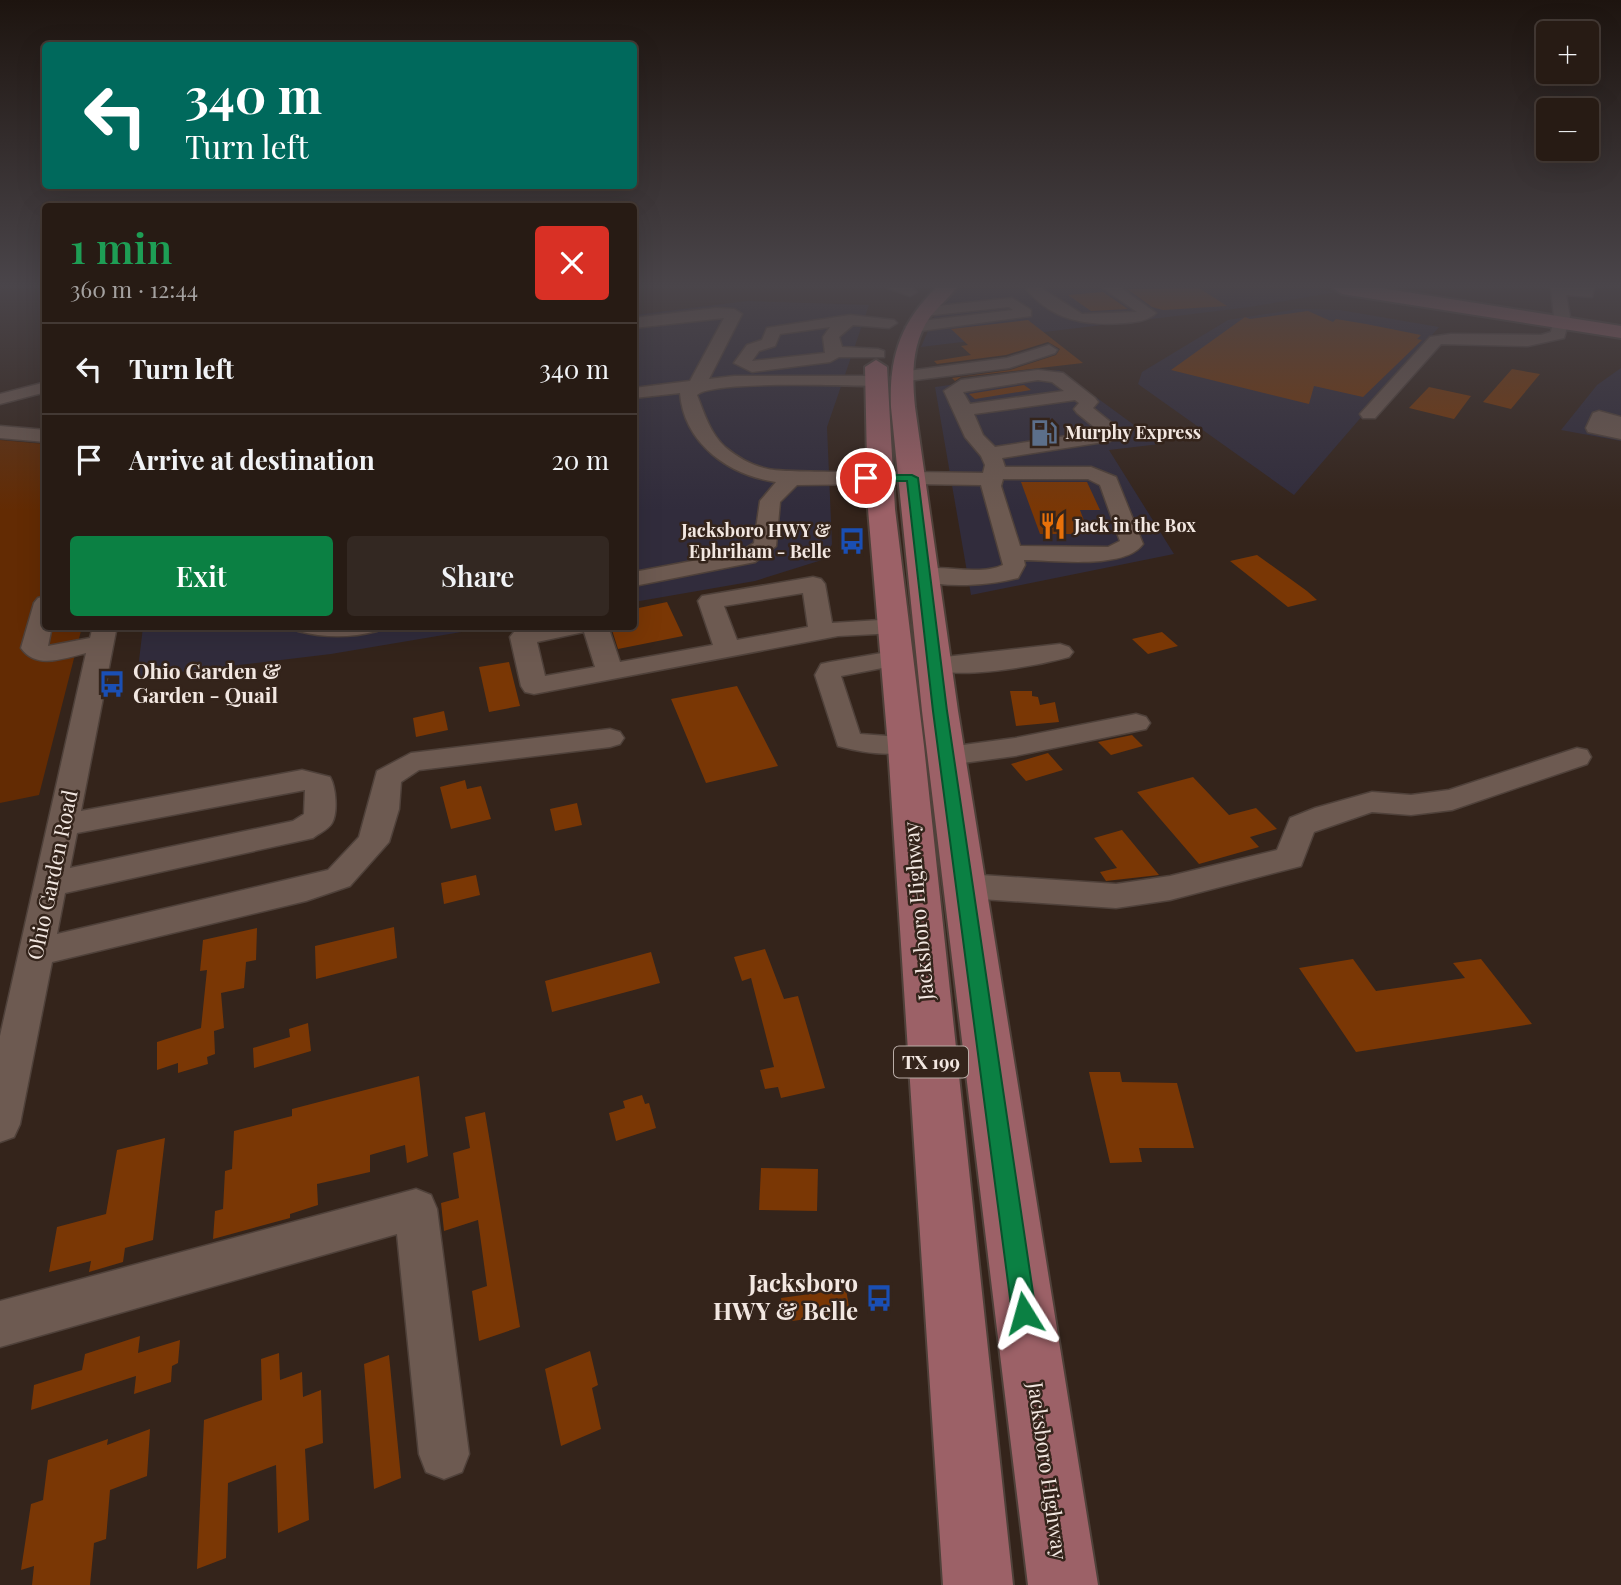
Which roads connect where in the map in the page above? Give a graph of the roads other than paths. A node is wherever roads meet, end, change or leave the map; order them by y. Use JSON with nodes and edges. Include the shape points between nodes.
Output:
{"nodes":[{"id":1,"x":712,"y":362,"type":"edge"},
{"id":2,"x":743,"y":362,"type":"edge"},
{"id":3,"x":791,"y":362,"type":"edge"},
{"id":4,"x":877,"y":362,"type":"edge"},
{"id":5,"x":908,"y":362,"type":"edge"},
{"id":6,"x":1012,"y":362,"type":"edge"},
{"id":7,"x":1416,"y":362,"type":"edge"},
{"id":8,"x":876,"y":381,"type":"junction"},
{"id":9,"x":697,"y":385,"type":"junction"},
{"id":10,"x":42,"y":388,"type":"edge"},
{"id":11,"x":914,"y":389,"type":"junction"},
{"id":12,"x":637,"y":393,"type":"edge"},
{"id":13,"x":0,"y":399,"type":"edge"},
{"id":14,"x":1081,"y":401,"type":"junction"},
{"id":15,"x":962,"y":410,"type":"junction"},
{"id":16,"x":1369,"y":414,"type":"dead end"},
{"id":17,"x":1621,"y":423,"type":"edge"},
{"id":18,"x":0,"y":432,"type":"edge"},
{"id":19,"x":1621,"y":433,"type":"edge"},
{"id":20,"x":42,"y":436,"type":"edge"},
{"id":21,"x":993,"y":468,"type":"junction"},
{"id":22,"x":896,"y":478,"type":"junction"},
{"id":23,"x":791,"y":479,"type":"junction"},
{"id":24,"x":1010,"y":552,"type":"junction"},
{"id":25,"x":923,"y":575,"type":"junction"},
{"id":26,"x":637,"y":578,"type":"edge"},
{"id":27,"x":42,"y":618,"type":"edge"},
{"id":28,"x":558,"y":630,"type":"edge"},
{"id":29,"x":595,"y":630,"type":"edge"},
{"id":30,"x":821,"y":632,"type":"junction"},
{"id":31,"x":103,"y":635,"type":"edge"},
{"id":32,"x":910,"y":649,"type":"junction"},
{"id":33,"x":727,"y":650,"type":"junction"},
{"id":34,"x":1060,"y":652,"type":"dead end"},
{"id":35,"x":610,"y":672,"type":"junction"},
{"id":36,"x":1136,"y":723,"type":"dead end"},
{"id":37,"x":610,"y":738,"type":"dead end"},
{"id":38,"x":927,"y":750,"type":"junction"},
{"id":39,"x":1577,"y":757,"type":"dead end"},
{"id":40,"x":63,"y":825,"type":"junction"},
{"id":41,"x":51,"y":884,"type":"junction"},
{"id":42,"x":966,"y":886,"type":"junction"},
{"id":43,"x":36,"y":953,"type":"junction"},
{"id":44,"x":933,"y":1092,"type":"junction"},
{"id":45,"x":993,"y":1095,"type":"junction"},
{"id":46,"x":1,"y":1111,"type":"edge"},
{"id":47,"x":0,"y":1324,"type":"edge"},
{"id":48,"x":444,"y":1454,"type":"dead end"},
{"id":49,"x":978,"y":1585,"type":"edge"},
{"id":50,"x":1063,"y":1585,"type":"edge"}],
"edges":[{"from":1,"to":9,"type":"street"},
{"from":2,"to":3,"type":"street","via":[[752,367]]},
{"from":4,"to":8,"type":"main road","name":"Jacksboro Highway","number":"TX 199"},
{"from":5,"to":11,"type":"main road","name":"Jacksboro Highway","number":"TX 199"},
{"from":6,"to":11,"type":"street"},
{"from":7,"to":16,"type":"street"},
{"from":8,"to":9,"type":"street"},
{"from":8,"to":22,"type":"main road","name":"Jacksboro Highway","number":"TX 199"},
{"from":9,"to":12,"type":"street"},
{"from":9,"to":23,"type":"street","via":[[688,394],[713,449],[744,469]]},
{"from":10,"to":13,"type":"street"},
{"from":11,"to":15,"type":"street"},
{"from":11,"to":22,"type":"main road","name":"Jacksboro Highway","number":"TX 199"},
{"from":14,"to":15,"type":"street"},
{"from":14,"to":15,"type":"street","via":[[1057,377],[1038,375],[961,385],[953,391]]},
{"from":14,"to":21,"type":"street","via":[[1110,435]]},
{"from":15,"to":21,"type":"street"},
{"from":17,"to":19,"type":"street","via":[[1599,417],[1595,428]]},
{"from":18,"to":20,"type":"street"},
{"from":21,"to":22,"type":"street"},
{"from":21,"to":24,"type":"street","via":[[991,486]]},
{"from":21,"to":24,"type":"street","via":[[1091,473],[1109,481],[1132,544],[1112,554]]},
{"from":22,"to":23,"type":"street"},
{"from":22,"to":25,"type":"main road","name":"Jacksboro Highway","number":"TX 199"},
{"from":22,"to":32,"type":"main road","name":"Jacksboro Highway","number":"TX 199"},
{"from":23,"to":26,"type":"street","via":[[769,501],[765,546],[747,557]]},
{"from":24,"to":25,"type":"street","via":[[1014,565],[1010,573]]},
{"from":25,"to":32,"type":"main road","name":"Jacksboro Highway","number":"TX 199"},
{"from":27,"to":31,"type":"street","via":[[34,648],[44,654]]},
{"from":28,"to":35,"type":"street","via":[[523,637],[534,686]]},
{"from":29,"to":35,"type":"street"},
{"from":30,"to":32,"type":"street"},
{"from":30,"to":33,"type":"street"},
{"from":30,"to":33,"type":"street","via":[[813,584],[710,601]]},
{"from":31,"to":40,"type":"street","name":"Ohio Garden Road"},
{"from":32,"to":34,"type":"street","via":[[988,662]]},
{"from":32,"to":38,"type":"main road","name":"Jacksboro Highway","number":"TX 199"},
{"from":32,"to":38,"type":"street","via":[[830,670],[828,675],[848,740]]},
{"from":33,"to":35,"type":"street"},
{"from":36,"to":38,"type":"street","via":[[1015,747]]},
{"from":37,"to":43,"type":"street","via":[[411,762],[387,778],[384,809],[373,842],[338,878]]},
{"from":38,"to":42,"type":"main road","name":"Jacksboro Highway","number":"TX 199"},
{"from":38,"to":44,"type":"main road","name":"Jacksboro Highway","number":"TX 199"},
{"from":39,"to":42,"type":"street","via":[[1452,800],[1411,805],[1372,802],[1336,812],[1301,826],[1290,858],[1170,888],[1116,896]]},
{"from":40,"to":41,"type":"street","name":"Ohio Garden Road"},
{"from":40,"to":41,"type":"street","via":[[302,780],[320,784],[319,818],[302,830]]},
{"from":41,"to":43,"type":"street","name":"Ohio Garden Road"},
{"from":42,"to":45,"type":"main road","name":"Jacksboro Highway","number":"TX 199"},
{"from":43,"to":46,"type":"street","name":"Ohio Garden Road"},
{"from":44,"to":45,"type":"main road"},
{"from":44,"to":49,"type":"main road","name":"Jacksboro Highway","number":"TX 199"},
{"from":45,"to":50,"type":"main road","name":"Jacksboro Highway","number":"TX 199"},
{"from":47,"to":48,"type":"street","via":[[416,1209]]}]}
